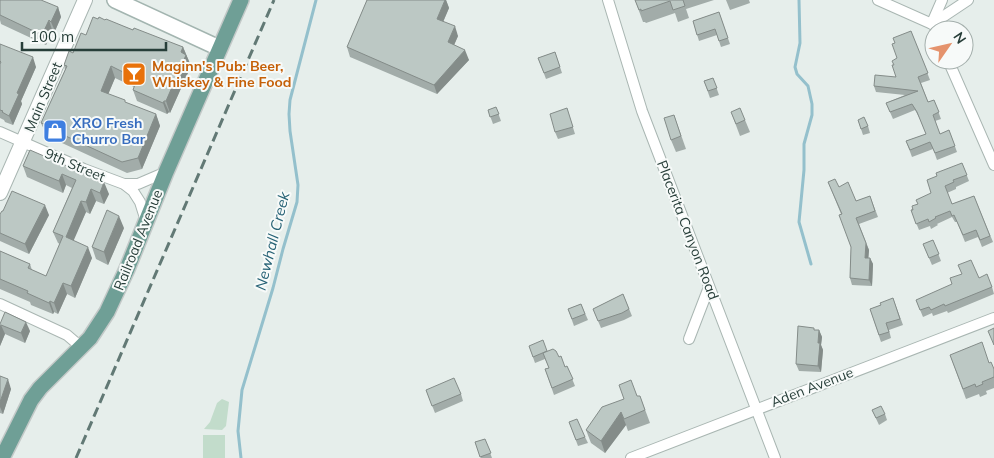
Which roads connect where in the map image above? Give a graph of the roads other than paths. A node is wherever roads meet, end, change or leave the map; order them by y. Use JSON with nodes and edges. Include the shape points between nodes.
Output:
{"nodes":[{"id":1,"x":85,"y":0,"type":"edge"},
{"id":2,"x":115,"y":0,"type":"edge"},
{"id":3,"x":241,"y":0,"type":"edge"},
{"id":4,"x":608,"y":0,"type":"edge"},
{"id":5,"x":878,"y":0,"type":"edge"},
{"id":6,"x":942,"y":0,"type":"edge"},
{"id":7,"x":968,"y":0,"type":"edge"},
{"id":8,"x":935,"y":20,"type":"edge"},
{"id":9,"x":942,"y":20,"type":"edge"},
{"id":10,"x":924,"y":23,"type":"edge"},
{"id":11,"x":220,"y":48,"type":"junction"},
{"id":12,"x":952,"y":70,"type":"edge"},
{"id":13,"x":0,"y":132,"type":"edge"},
{"id":14,"x":23,"y":141,"type":"junction"},
{"id":15,"x":994,"y":165,"type":"edge"},
{"id":16,"x":166,"y":172,"type":"junction"},
{"id":17,"x":124,"y":184,"type":"junction"},
{"id":18,"x":0,"y":193,"type":"edge"},
{"id":19,"x":146,"y":221,"type":"junction"},
{"id":20,"x":709,"y":287,"type":"junction"},
{"id":21,"x":0,"y":304,"type":"edge"},
{"id":22,"x":994,"y":318,"type":"edge"},
{"id":23,"x":689,"y":339,"type":"dead end"},
{"id":24,"x":81,"y":347,"type":"junction"},
{"id":25,"x":756,"y":409,"type":"junction"},
{"id":26,"x":2,"y":458,"type":"edge"},
{"id":27,"x":630,"y":458,"type":"edge"},
{"id":28,"x":775,"y":458,"type":"edge"}],
"edges":[{"from":1,"to":14,"type":"street","name":"Main Street"},
{"from":2,"to":11,"type":"main road"},
{"from":3,"to":11,"type":"main road","name":"Railroad Avenue"},
{"from":4,"to":20,"type":"street","name":"Placerita Canyon Road","via":[[642,111]]},
{"from":5,"to":10,"type":"street"},
{"from":6,"to":8,"type":"street"},
{"from":7,"to":9,"type":"street"},
{"from":11,"to":16,"type":"main road","name":"Railroad Avenue"},
{"from":12,"to":15,"type":"street"},
{"from":13,"to":14,"type":"street","name":"9th Street"},
{"from":14,"to":17,"type":"street","name":"9th Street"},
{"from":14,"to":18,"type":"street","name":"Main Street"},
{"from":16,"to":17,"type":"street","via":[[138,184]]},
{"from":16,"to":19,"type":"main road","name":"Railroad Avenue"},
{"from":17,"to":19,"type":"street","name":"9th Street","via":[[140,202]]},
{"from":19,"to":24,"type":"main road","name":"Railroad Avenue","via":[[107,312]]},
{"from":20,"to":23,"type":"street"},
{"from":20,"to":25,"type":"street","name":"Placerita Canyon Road"},
{"from":21,"to":24,"type":"street","via":[[66,335]]},
{"from":22,"to":25,"type":"street","name":"Aden Avenue"},
{"from":24,"to":26,"type":"main road","name":"Railroad Avenue","via":[[31,400]]},
{"from":25,"to":27,"type":"street","name":"Aden Avenue"},
{"from":25,"to":28,"type":"street","name":"Placerita Canyon Road"}]}
